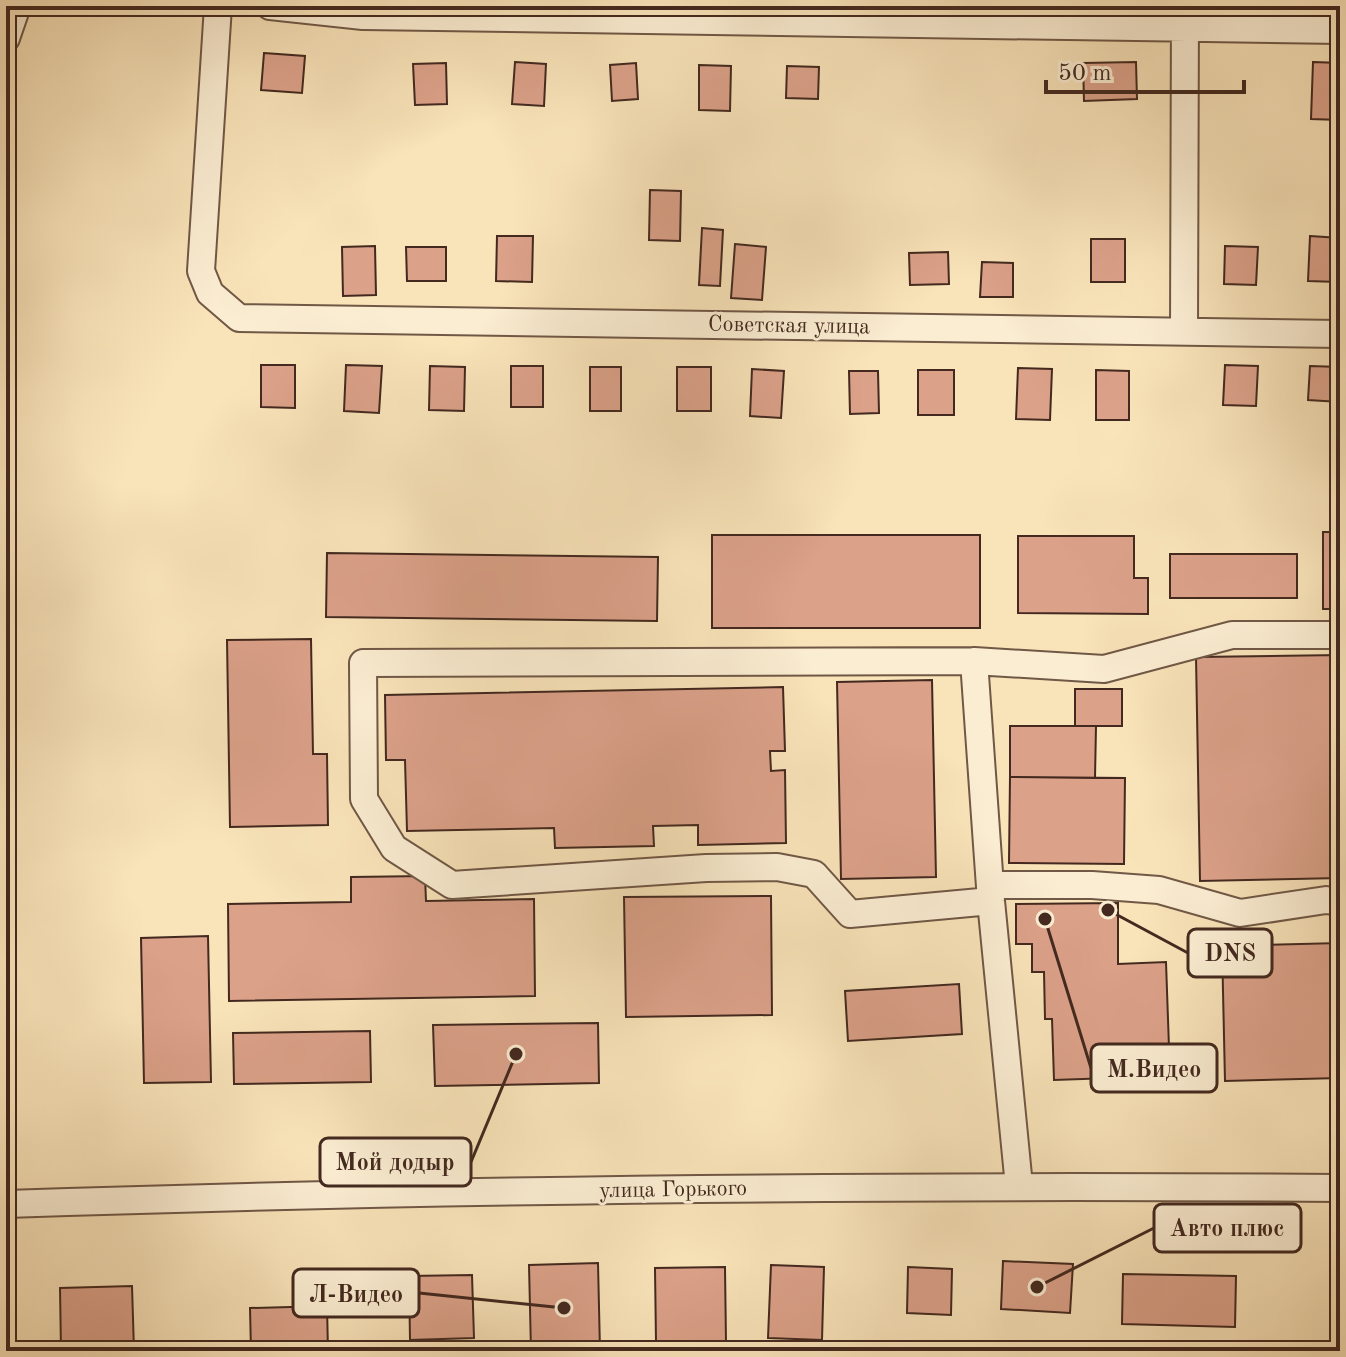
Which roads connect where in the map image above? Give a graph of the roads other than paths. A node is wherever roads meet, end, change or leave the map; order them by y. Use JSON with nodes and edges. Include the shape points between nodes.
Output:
{"nodes":[{"id":1,"x":17,"y":6,"type":"edge"},
{"id":2,"x":218,"y":6,"type":"edge"},
{"id":3,"x":270,"y":6,"type":"edge"},
{"id":4,"x":1185,"y":17,"type":"edge"},
{"id":5,"x":1340,"y":30,"type":"edge"},
{"id":6,"x":6,"y":38,"type":"edge"},
{"id":7,"x":1184,"y":331,"type":"junction"},
{"id":8,"x":1340,"y":334,"type":"edge"},
{"id":9,"x":1340,"y":635,"type":"edge"},
{"id":10,"x":974,"y":661,"type":"junction"},
{"id":11,"x":990,"y":893,"type":"junction"},
{"id":12,"x":1340,"y":902,"type":"edge"},
{"id":13,"x":1019,"y":1186,"type":"junction"},
{"id":14,"x":1340,"y":1188,"type":"edge"},
{"id":15,"x":6,"y":1204,"type":"edge"}],
"edges":[{"from":1,"to":6,"type":"street"},
{"from":2,"to":7,"type":"street","name":"Советская улица","via":[[201,271],[210,293],[239,318]]},
{"from":3,"to":4,"type":"street","via":[[379,16]]},
{"from":4,"to":5,"type":"street"},
{"from":4,"to":7,"type":"street"},
{"from":7,"to":8,"type":"street","name":"Советская улица"},
{"from":9,"to":10,"type":"street","via":[[1232,635],[1104,669]]},
{"from":10,"to":11,"type":"street"},
{"from":10,"to":11,"type":"street","via":[[363,663],[364,799],[394,848],[452,885],[777,867],[814,874],[850,914]]},
{"from":11,"to":12,"type":"street","via":[[1092,885],[1159,890],[1240,913]]},
{"from":11,"to":13,"type":"street"},
{"from":13,"to":14,"type":"street","name":"улица Горького"},
{"from":13,"to":15,"type":"street","name":"улица Горького","via":[[281,1195]]}]}
